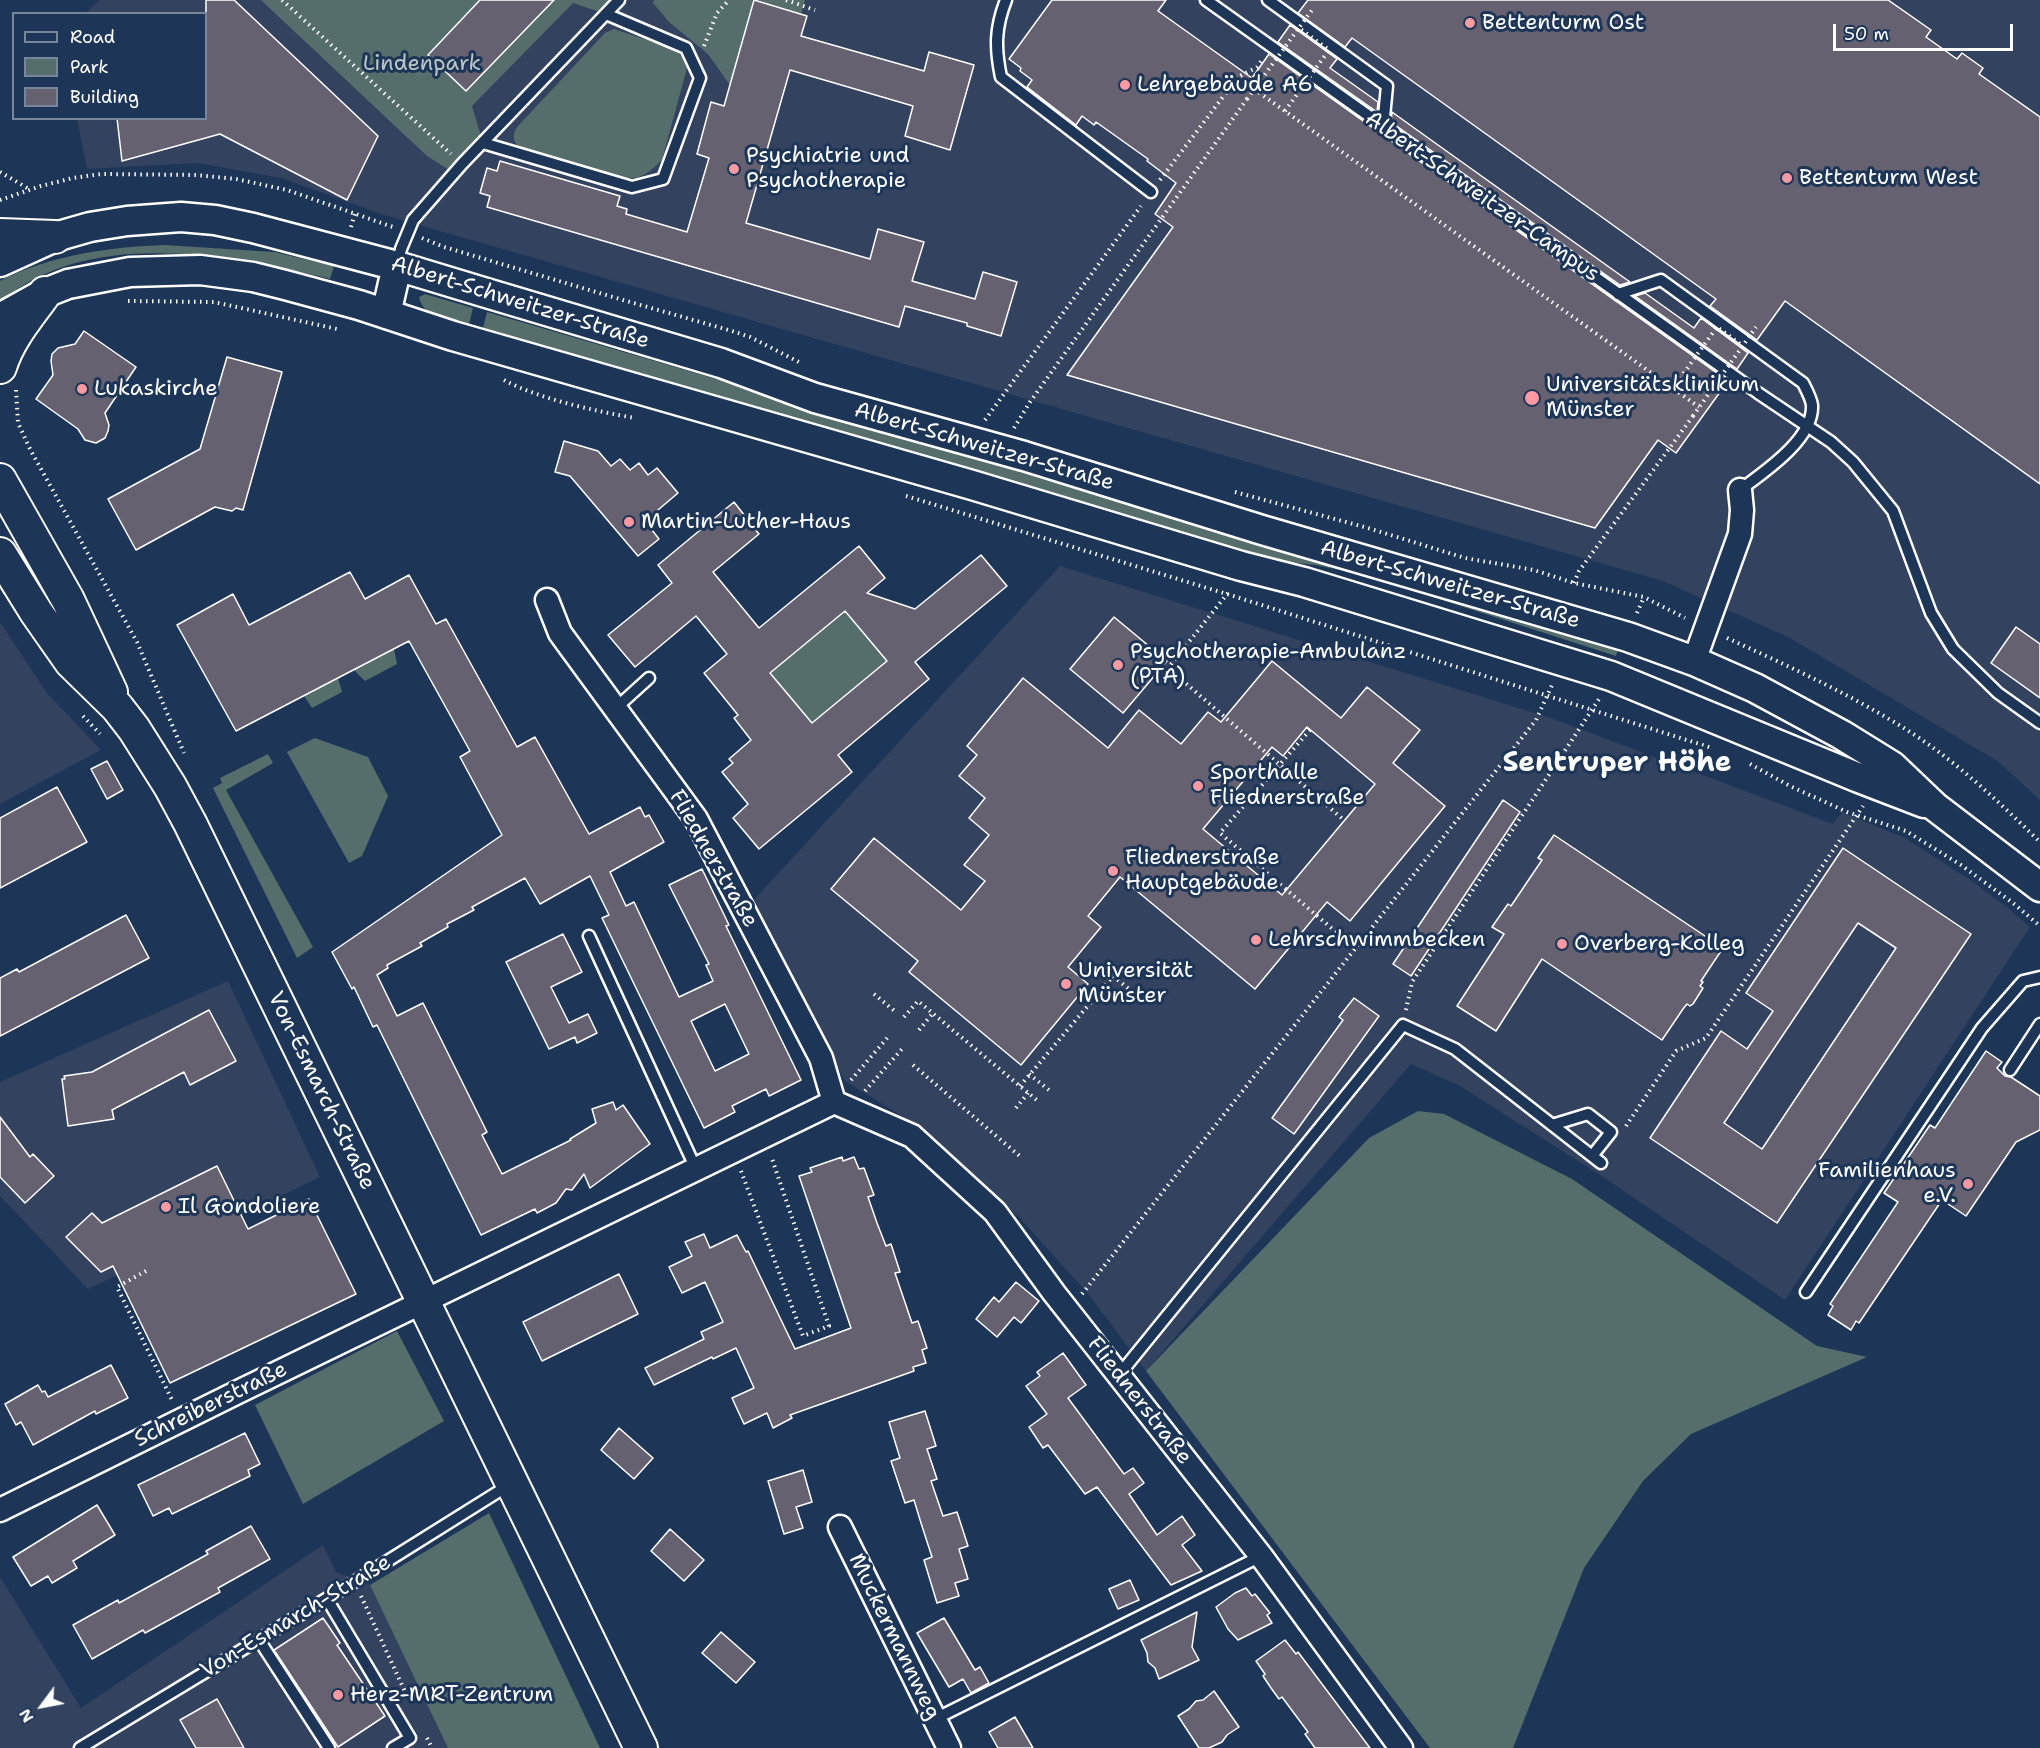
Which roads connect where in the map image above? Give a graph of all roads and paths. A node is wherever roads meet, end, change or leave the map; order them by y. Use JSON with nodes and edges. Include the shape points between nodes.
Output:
{"nodes":[{"id":1,"x":282,"y":0,"type":"edge"},
{"id":2,"x":619,"y":0,"type":"edge"},
{"id":3,"x":729,"y":0,"type":"edge"},
{"id":4,"x":786,"y":0,"type":"edge"},
{"id":5,"x":1006,"y":0,"type":"edge"},
{"id":6,"x":1208,"y":0,"type":"edge"},
{"id":7,"x":1268,"y":0,"type":"edge"},
{"id":8,"x":815,"y":10,"type":"dead end"},
{"id":9,"x":1312,"y":10,"type":"dead end"},
{"id":10,"x":606,"y":14,"type":"junction"},
{"id":11,"x":1299,"y":28,"type":"junction"},
{"id":12,"x":1272,"y":47,"type":"junction"},
{"id":13,"x":700,"y":78,"type":"junction"},
{"id":14,"x":1254,"y":89,"type":"junction"},
{"id":15,"x":1285,"y":111,"type":"junction"},
{"id":16,"x":1383,"y":127,"type":"junction"},
{"id":17,"x":483,"y":143,"type":"junction"},
{"id":18,"x":462,"y":164,"type":"junction"},
{"id":19,"x":0,"y":172,"type":"edge"},
{"id":20,"x":73,"y":178,"type":"dead end"},
{"id":21,"x":30,"y":189,"type":"junction"},
{"id":22,"x":1151,"y":192,"type":"junction"},
{"id":23,"x":0,"y":200,"type":"edge"},
{"id":24,"x":0,"y":235,"type":"edge"},
{"id":25,"x":55,"y":237,"type":"junction"},
{"id":26,"x":0,"y":262,"type":"edge"},
{"id":27,"x":397,"y":266,"type":"junction"},
{"id":28,"x":45,"y":293,"type":"junction"},
{"id":29,"x":1618,"y":294,"type":"junction"},
{"id":30,"x":126,"y":301,"type":"dead end"},
{"id":31,"x":386,"y":314,"type":"junction"},
{"id":32,"x":0,"y":318,"type":"edge"},
{"id":33,"x":1756,"y":327,"type":"dead end"},
{"id":34,"x":341,"y":330,"type":"dead end"},
{"id":35,"x":1743,"y":346,"type":"junction"},
{"id":36,"x":9,"y":374,"type":"edge"},
{"id":37,"x":499,"y":377,"type":"dead end"},
{"id":38,"x":1673,"y":388,"type":"junction"},
{"id":39,"x":1699,"y":407,"type":"junction"},
{"id":40,"x":640,"y":418,"type":"dead end"},
{"id":41,"x":985,"y":420,"type":"dead end"},
{"id":42,"x":1807,"y":427,"type":"junction"},
{"id":43,"x":1014,"y":429,"type":"dead end"},
{"id":44,"x":1,"y":477,"type":"edge"},
{"id":45,"x":1740,"y":490,"type":"joint"},
{"id":46,"x":897,"y":493,"type":"dead end"},
{"id":47,"x":0,"y":555,"type":"edge"},
{"id":48,"x":1241,"y":566,"type":"junction"},
{"id":49,"x":1574,"y":583,"type":"dead end"},
{"id":50,"x":1227,"y":594,"type":"junction"},
{"id":51,"x":547,"y":600,"type":"dead end"},
{"id":52,"x":1694,"y":661,"type":"junction"},
{"id":53,"x":649,"y":678,"type":"dead end"},
{"id":54,"x":1547,"y":697,"type":"junction"},
{"id":55,"x":1678,"y":703,"type":"junction"},
{"id":56,"x":117,"y":706,"type":"junction"},
{"id":57,"x":616,"y":708,"type":"junction"},
{"id":58,"x":1593,"y":710,"type":"junction"},
{"id":59,"x":78,"y":711,"type":"dead end"},
{"id":60,"x":2040,"y":723,"type":"edge"},
{"id":61,"x":1310,"y":730,"type":"dead end"},
{"id":62,"x":102,"y":736,"type":"dead end"},
{"id":63,"x":1720,"y":752,"type":"dead end"},
{"id":64,"x":185,"y":756,"type":"dead end"},
{"id":65,"x":1744,"y":761,"type":"dead end"},
{"id":66,"x":1281,"y":764,"type":"junction"},
{"id":67,"x":1876,"y":785,"type":"junction"},
{"id":68,"x":1934,"y":806,"type":"junction"},
{"id":69,"x":1857,"y":815,"type":"junction"},
{"id":70,"x":1345,"y":821,"type":"dead end"},
{"id":71,"x":1226,"y":838,"type":"junction"},
{"id":72,"x":1221,"y":843,"type":"dead end"},
{"id":73,"x":2040,"y":887,"type":"edge"},
{"id":74,"x":2040,"y":926,"type":"edge"},
{"id":75,"x":589,"y":936,"type":"dead end"},
{"id":76,"x":1356,"y":949,"type":"junction"},
{"id":77,"x":2040,"y":977,"type":"edge"},
{"id":78,"x":1130,"y":990,"type":"dead end"},
{"id":79,"x":874,"y":994,"type":"dead end"},
{"id":80,"x":897,"y":1013,"type":"dead end"},
{"id":81,"x":933,"y":1013,"type":"junction"},
{"id":82,"x":904,"y":1017,"type":"dead end"},
{"id":83,"x":2040,"y":1024,"type":"edge"},
{"id":84,"x":1403,"y":1025,"type":"junction"},
{"id":85,"x":919,"y":1030,"type":"dead end"},
{"id":86,"x":888,"y":1037,"type":"dead end"},
{"id":87,"x":902,"y":1049,"type":"dead end"},
{"id":88,"x":913,"y":1065,"type":"dead end"},
{"id":89,"x":2010,"y":1070,"type":"dead end"},
{"id":90,"x":1029,"y":1074,"type":"junction"},
{"id":91,"x":1020,"y":1086,"type":"junction"},
{"id":92,"x":1049,"y":1090,"type":"dead end"},
{"id":93,"x":865,"y":1092,"type":"junction"},
{"id":94,"x":1028,"y":1093,"type":"junction"},
{"id":95,"x":873,"y":1096,"type":"dead end"},
{"id":96,"x":834,"y":1101,"type":"junction"},
{"id":97,"x":1039,"y":1102,"type":"dead end"},
{"id":98,"x":1016,"y":1108,"type":"dead end"},
{"id":99,"x":1552,"y":1125,"type":"junction"},
{"id":100,"x":764,"y":1136,"type":"junction"},
{"id":101,"x":733,"y":1150,"type":"junction"},
{"id":102,"x":1022,"y":1158,"type":"dead end"},
{"id":103,"x":1597,"y":1160,"type":"junction"},
{"id":104,"x":696,"y":1168,"type":"junction"},
{"id":105,"x":146,"y":1271,"type":"dead end"},
{"id":106,"x":1806,"y":1292,"type":"dead end"},
{"id":107,"x":423,"y":1302,"type":"junction"},
{"id":108,"x":1069,"y":1311,"type":"junction"},
{"id":109,"x":1119,"y":1375,"type":"junction"},
{"id":110,"x":182,"y":1420,"type":"junction"},
{"id":111,"x":512,"y":1484,"type":"junction"},
{"id":112,"x":0,"y":1510,"type":"edge"},
{"id":113,"x":840,"y":1527,"type":"dead end"},
{"id":114,"x":1261,"y":1556,"type":"junction"},
{"id":115,"x":354,"y":1582,"type":"junction"},
{"id":116,"x":327,"y":1599,"type":"junction"},
{"id":117,"x":259,"y":1640,"type":"junction"},
{"id":118,"x":408,"y":1696,"type":"dead end"},
{"id":119,"x":935,"y":1719,"type":"junction"},
{"id":120,"x":427,"y":1738,"type":"dead end"},
{"id":121,"x":80,"y":1748,"type":"edge"},
{"id":122,"x":329,"y":1748,"type":"edge"},
{"id":123,"x":393,"y":1748,"type":"edge"},
{"id":124,"x":432,"y":1748,"type":"edge"},
{"id":125,"x":641,"y":1748,"type":"edge"},
{"id":126,"x":949,"y":1748,"type":"edge"},
{"id":127,"x":1401,"y":1748,"type":"edge"}],
"edges":[{"from":1,"to":18,"type":"path"},
{"from":2,"to":10,"type":"lane"},
{"from":3,"to":13,"type":"path","via":[[717,13],[704,45]]},
{"from":4,"to":8,"type":"path"},
{"from":5,"to":22,"type":"lane","via":[[996,51],[1001,77]]},
{"from":6,"to":12,"type":"lane","name":"Albert-Schweitzer-Campus"},
{"from":7,"to":16,"type":"lane","via":[[1387,86]]},
{"from":9,"to":11,"type":"path","bridge":true},
{"from":10,"to":13,"type":"lane","via":[[686,48]]},
{"from":10,"to":17,"type":"lane"},
{"from":11,"to":14,"type":"path","bridge":true},
{"from":11,"to":15,"type":"path","bridge":true,"via":[[1329,50]]},
{"from":12,"to":16,"type":"lane","name":"Albert-Schweitzer-Campus"},
{"from":12,"to":22,"type":"path","via":[[1257,67],[1238,77]]},
{"from":13,"to":17,"type":"lane","via":[[663,179],[632,188]]},
{"from":14,"to":15,"type":"path"},
{"from":14,"to":43,"type":"path","bridge":true},
{"from":15,"to":38,"type":"path"},
{"from":16,"to":29,"type":"lane","name":"Albert-Schweitzer-Campus"},
{"from":17,"to":18,"type":"lane"},
{"from":18,"to":27,"type":"lane","via":[[413,220]]},
{"from":19,"to":21,"type":"path"},
{"from":20,"to":21,"type":"path"},
{"from":21,"to":23,"type":"path"},
{"from":22,"to":41,"type":"path"},
{"from":24,"to":25,"type":"main road"},
{"from":25,"to":26,"type":"street","name":"Albert-Schweitzer-Straße"},
{"from":25,"to":27,"type":"street","name":"Albert-Schweitzer-Straße","via":[[127,221],[172,217],[215,220]]},
{"from":27,"to":31,"type":"street"},
{"from":27,"to":52,"type":"street","name":"Albert-Schweitzer-Straße","via":[[721,363],[815,398],[1024,456],[1628,637]]},
{"from":28,"to":31,"type":"street","name":"Albert-Schweitzer-Straße","via":[[113,274],[200,270],[285,285]]},
{"from":28,"to":32,"type":"street","name":"Albert-Schweitzer-Straße"},
{"from":28,"to":36,"type":"main road","via":[[8,346]]},
{"from":29,"to":42,"type":"lane","name":"Albert-Schweitzer-Campus"},
{"from":29,"to":42,"type":"lane","via":[[1661,280],[1693,302],[1803,382],[1812,405]]},
{"from":30,"to":34,"type":"path","via":[[214,303]]},
{"from":31,"to":48,"type":"street","name":"Albert-Schweitzer-Straße"},
{"from":33,"to":35,"type":"path","bridge":true},
{"from":35,"to":38,"type":"path","bridge":true,"via":[[1717,327]]},
{"from":35,"to":39,"type":"path","bridge":true},
{"from":36,"to":64,"type":"path","via":[[18,423],[137,642]]},
{"from":37,"to":40,"type":"path","via":[[518,387],[603,413]]},
{"from":38,"to":39,"type":"path"},
{"from":39,"to":49,"type":"path","bridge":true},
{"from":42,"to":45,"type":"lane","via":[[1781,460]]},
{"from":42,"to":60,"type":"lane","name":"Albert-Schweitzer-Campus","via":[[1853,462],[1893,511],[1931,613],[1953,649],[1998,693]]},
{"from":44,"to":56,"type":"main road","name":"Von-Esmarch-Straße","via":[[68,600]]},
{"from":45,"to":52,"type":"street","via":[[1740,534]]},
{"from":46,"to":50,"type":"path"},
{"from":47,"to":56,"type":"main road","name":"Von-Esmarch-Straße","via":[[71,662]]},
{"from":48,"to":50,"type":"path"},
{"from":48,"to":55,"type":"street","name":"Albert-Schweitzer-Straße","via":[[1611,676]]},
{"from":50,"to":54,"type":"path"},
{"from":50,"to":66,"type":"path","via":[[1168,668]]},
{"from":51,"to":57,"type":"street","name":"Fliednerstraße","via":[[560,633]]},
{"from":52,"to":55,"type":"street"},
{"from":52,"to":68,"type":"street","name":"Albert-Schweitzer-Straße","via":[[1755,688],[1842,735],[1892,766]]},
{"from":53,"to":57,"type":"lane"},
{"from":54,"to":58,"type":"path"},
{"from":54,"to":76,"type":"path","via":[[1536,720]]},
{"from":55,"to":67,"type":"street","name":"Albert-Schweitzer-Straße"},
{"from":56,"to":107,"type":"main road","name":"Von-Esmarch-Straße","via":[[190,823]]},
{"from":57,"to":96,"type":"street","name":"Fliednerstraße","via":[[696,819],[821,1058]]},
{"from":58,"to":63,"type":"path"},
{"from":58,"to":84,"type":"path","via":[[1412,982]]},
{"from":59,"to":62,"type":"path"},
{"from":61,"to":66,"type":"path"},
{"from":65,"to":69,"type":"path"},
{"from":66,"to":70,"type":"path"},
{"from":66,"to":71,"type":"path","via":[[1220,833]]},
{"from":67,"to":68,"type":"street","name":"Albert-Schweitzer-Straße"},
{"from":67,"to":69,"type":"path"},
{"from":68,"to":73,"type":"street","name":"Albert-Schweitzer-Straße"},
{"from":69,"to":74,"type":"path","via":[[1906,831],[1961,865]]},
{"from":69,"to":103,"type":"path","via":[[1706,1038],[1676,1051]]},
{"from":71,"to":72,"type":"path"},
{"from":71,"to":76,"type":"path"},
{"from":75,"to":104,"type":"lane"},
{"from":76,"to":108,"type":"path"},
{"from":77,"to":106,"type":"lane","via":[[2023,981],[1982,1028]]},
{"from":78,"to":90,"type":"path","via":[[1113,976]]},
{"from":79,"to":80,"type":"path"},
{"from":81,"to":82,"type":"path","via":[[918,1001]]},
{"from":81,"to":85,"type":"path"},
{"from":81,"to":91,"type":"path"},
{"from":83,"to":89,"type":"lane"},
{"from":84,"to":99,"type":"lane","via":[[1455,1049]]},
{"from":84,"to":109,"type":"lane"},
{"from":86,"to":93,"type":"path","via":[[849,1082]]},
{"from":87,"to":93,"type":"path"},
{"from":88,"to":102,"type":"path"},
{"from":90,"to":91,"type":"path"},
{"from":90,"to":92,"type":"path"},
{"from":91,"to":94,"type":"path"},
{"from":93,"to":95,"type":"path"},
{"from":94,"to":97,"type":"path"},
{"from":94,"to":98,"type":"path"},
{"from":96,"to":100,"type":"street"},
{"from":96,"to":108,"type":"street","name":"Fliednerstraße","via":[[920,1144],[995,1212]]},
{"from":99,"to":103,"type":"lane"},
{"from":99,"to":103,"type":"lane","via":[[1588,1114],[1611,1132]]},
{"from":100,"to":101,"type":"street"},
{"from":100,"to":101,"type":"path","via":[[829,1326],[802,1336]]},
{"from":101,"to":104,"type":"street"},
{"from":104,"to":107,"type":"street"},
{"from":105,"to":110,"type":"path","via":[[117,1287]]},
{"from":107,"to":110,"type":"street","name":"Schreiberstraße"},
{"from":107,"to":111,"type":"main road","name":"Von-Esmarch-Straße"},
{"from":108,"to":109,"type":"street","name":"Fliednerstraße"},
{"from":109,"to":114,"type":"street","name":"Fliednerstraße"},
{"from":110,"to":112,"type":"street","name":"Schreiberstraße"},
{"from":111,"to":115,"type":"lane","name":"Von-Esmarch-Straße"},
{"from":111,"to":125,"type":"main road","name":"Von-Esmarch-Straße"},
{"from":113,"to":119,"type":"street","name":"Muckermannweg"},
{"from":114,"to":119,"type":"lane"},
{"from":114,"to":127,"type":"street","name":"Fliednerstraße"},
{"from":115,"to":116,"type":"lane","name":"Von-Esmarch-Straße"},
{"from":115,"to":118,"type":"path"},
{"from":116,"to":117,"type":"lane","name":"Von-Esmarch-Straße"},
{"from":116,"to":123,"type":"lane","via":[[410,1738]]},
{"from":117,"to":121,"type":"lane","name":"Von-Esmarch-Straße"},
{"from":117,"to":122,"type":"lane"},
{"from":119,"to":126,"type":"street","name":"Muckermannweg"},
{"from":120,"to":124,"type":"path"}]}
